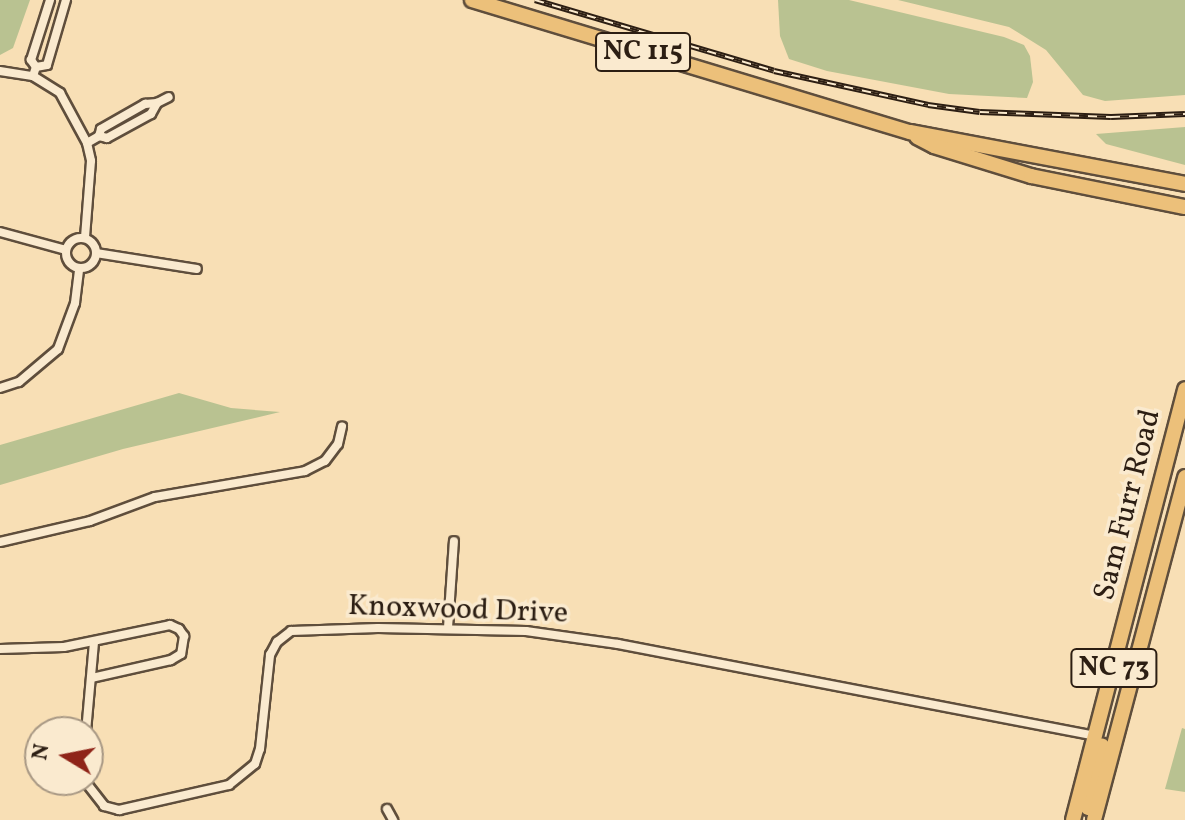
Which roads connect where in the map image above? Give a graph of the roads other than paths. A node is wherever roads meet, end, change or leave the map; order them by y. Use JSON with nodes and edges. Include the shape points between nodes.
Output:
{"nodes":[{"id":1,"x":50,"y":0,"type":"edge"},
{"id":2,"x":66,"y":0,"type":"edge"},
{"id":3,"x":472,"y":0,"type":"edge"},
{"id":4,"x":0,"y":71,"type":"edge"},
{"id":5,"x":35,"y":72,"type":"junction"},
{"id":6,"x":169,"y":97,"type":"dead end"},
{"id":7,"x":910,"y":132,"type":"junction"},
{"id":8,"x":87,"y":143,"type":"junction"},
{"id":9,"x":1185,"y":184,"type":"edge"},
{"id":10,"x":1185,"y":207,"type":"edge"},
{"id":11,"x":0,"y":232,"type":"edge"},
{"id":12,"x":85,"y":238,"type":"junction"},
{"id":13,"x":66,"y":250,"type":"junction"},
{"id":14,"x":96,"y":253,"type":"junction"},
{"id":15,"x":79,"y":268,"type":"junction"},
{"id":16,"x":197,"y":269,"type":"dead end"},
{"id":17,"x":0,"y":388,"type":"edge"},
{"id":18,"x":1185,"y":389,"type":"edge"},
{"id":19,"x":342,"y":426,"type":"dead end"},
{"id":20,"x":1185,"y":480,"type":"edge"},
{"id":21,"x":454,"y":541,"type":"dead end"},
{"id":22,"x":0,"y":542,"type":"edge"},
{"id":23,"x":448,"y":628,"type":"junction"},
{"id":24,"x":94,"y":642,"type":"junction"},
{"id":25,"x":0,"y":649,"type":"edge"},
{"id":26,"x":91,"y":678,"type":"junction"},
{"id":27,"x":87,"y":716,"type":"edge"},
{"id":28,"x":1096,"y":736,"type":"junction"},
{"id":29,"x":96,"y":796,"type":"edge"},
{"id":30,"x":387,"y":809,"type":"dead end"},
{"id":31,"x":393,"y":820,"type":"edge"},
{"id":32,"x":1073,"y":820,"type":"edge"},
{"id":33,"x":1087,"y":820,"type":"edge"},
{"id":34,"x":1094,"y":820,"type":"edge"}],
"edges":[{"from":1,"to":5,"type":"street","via":[[31,60]]},
{"from":2,"to":5,"type":"street","via":[[47,65]]},
{"from":3,"to":7,"type":"main road","number":"NC 115"},
{"from":4,"to":5,"type":"street"},
{"from":5,"to":8,"type":"street","via":[[60,93]]},
{"from":6,"to":8,"type":"street","via":[[151,114]]},
{"from":7,"to":9,"type":"main road","number":"NC 115"},
{"from":7,"to":10,"type":"main road","number":"NC 115","via":[[934,146],[1031,176]]},
{"from":8,"to":12,"type":"street","via":[[91,161]]},
{"from":11,"to":13,"type":"street"},
{"from":12,"to":13,"type":"street","via":[[75,239]]},
{"from":12,"to":14,"type":"street"},
{"from":13,"to":15,"type":"street","via":[[67,260]]},
{"from":14,"to":15,"type":"street","via":[[93,263]]},
{"from":14,"to":16,"type":"street"},
{"from":15,"to":17,"type":"street","via":[[75,303],[58,349],[19,382]]},
{"from":18,"to":28,"type":"main road","name":"Sam Furr Road","number":"NC 73"},
{"from":19,"to":22,"type":"street","via":[[338,444],[325,461],[305,471],[155,497],[90,521]]},
{"from":20,"to":34,"type":"main road","name":"Sam Furr Road","number":"NC 73"},
{"from":21,"to":23,"type":"street"},
{"from":23,"to":28,"type":"street","name":"Knoxwood Drive","via":[[526,631],[643,648]]},
{"from":23,"to":29,"type":"street","name":"Knoxwood Drive","via":[[291,631],[270,655],[255,764],[229,785],[119,810],[104,806]]},
{"from":24,"to":25,"type":"street"},
{"from":24,"to":26,"type":"street"},
{"from":24,"to":26,"type":"street","via":[[170,625],[179,629],[184,646],[171,660]]},
{"from":26,"to":27,"type":"street"},
{"from":28,"to":32,"type":"main road","name":"Sam Furr Road","number":"NC 73"},
{"from":28,"to":33,"type":"main road","via":[[1101,752]]},
{"from":30,"to":31,"type":"street"}]}
